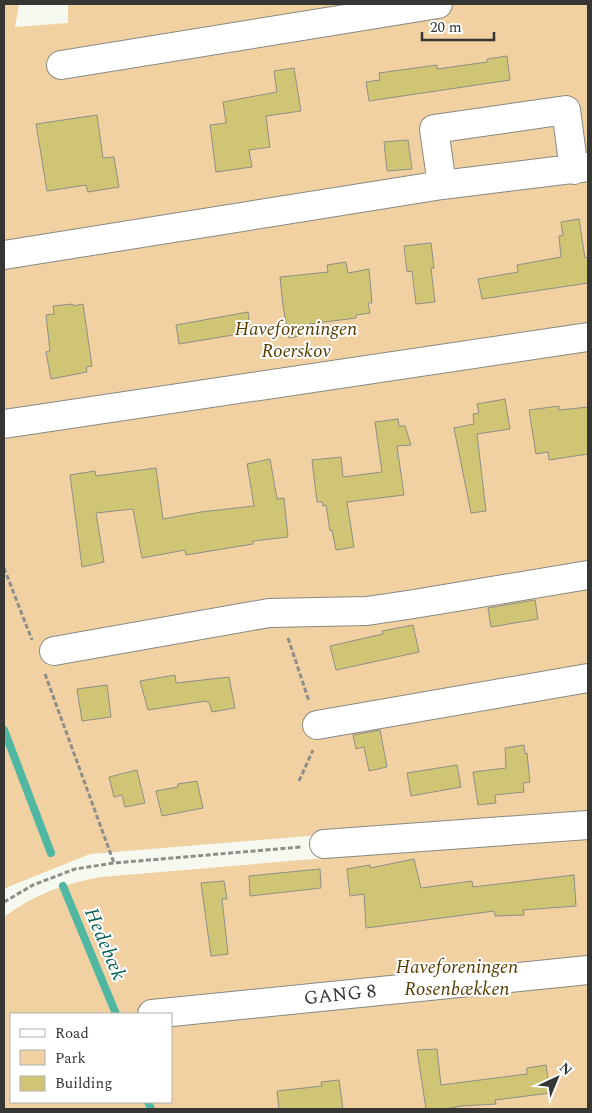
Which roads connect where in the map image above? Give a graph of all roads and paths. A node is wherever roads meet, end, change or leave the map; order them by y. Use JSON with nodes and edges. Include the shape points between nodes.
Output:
{"nodes":[{"id":1,"x":438,"y":4,"type":"edge"},
{"id":2,"x":61,"y":65,"type":"dead end"},
{"id":3,"x":581,"y":168,"type":"edge"},
{"id":4,"x":442,"y":185,"type":"junction"},
{"id":5,"x":4,"y":255,"type":"edge"},
{"id":6,"x":588,"y":338,"type":"edge"},
{"id":7,"x":4,"y":424,"type":"edge"},
{"id":8,"x":4,"y":568,"type":"edge"},
{"id":9,"x":588,"y":575,"type":"edge"},
{"id":10,"x":286,"y":613,"type":"junction"},
{"id":11,"x":44,"y":656,"type":"junction"},
{"id":12,"x":588,"y":678,"type":"edge"},
{"id":13,"x":317,"y":725,"type":"junction"},
{"id":14,"x":299,"y":782,"type":"dead end"},
{"id":15,"x":588,"y":825,"type":"edge"},
{"id":16,"x":324,"y":844,"type":"joint"},
{"id":17,"x":114,"y":864,"type":"junction"},
{"id":18,"x":4,"y":902,"type":"edge"},
{"id":19,"x":588,"y":970,"type":"edge"},
{"id":20,"x":162,"y":1013,"type":"edge"}],
"edges":[{"from":1,"to":2,"type":"lane"},
{"from":3,"to":4,"type":"lane"},
{"from":3,"to":4,"type":"lane","via":[[566,110],[434,129]]},
{"from":4,"to":5,"type":"lane"},
{"from":6,"to":7,"type":"lane"},
{"from":8,"to":11,"type":"path"},
{"from":9,"to":10,"type":"lane","via":[[367,610]]},
{"from":10,"to":11,"type":"lane","via":[[269,613]]},
{"from":10,"to":13,"type":"path","via":[[287,638]]},
{"from":11,"to":17,"type":"path"},
{"from":12,"to":13,"type":"lane"},
{"from":13,"to":14,"type":"path","via":[[310,758]]},
{"from":15,"to":16,"type":"lane"},
{"from":16,"to":17,"type":"path"},
{"from":17,"to":18,"type":"path","via":[[75,869],[33,885]]},
{"from":19,"to":20,"type":"lane","name":"GANG 8"}]}
